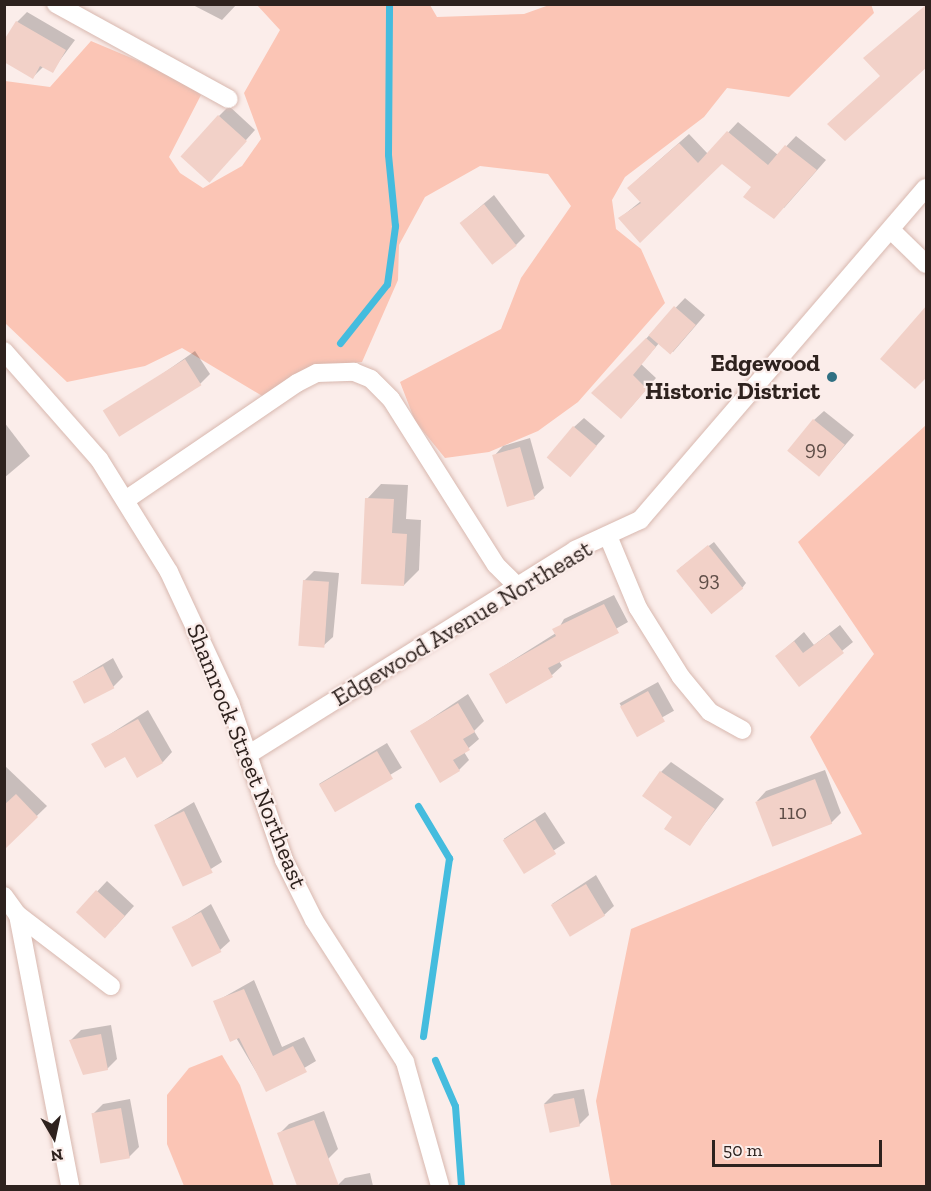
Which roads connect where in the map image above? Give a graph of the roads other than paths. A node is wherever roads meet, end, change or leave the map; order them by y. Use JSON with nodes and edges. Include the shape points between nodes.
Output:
{"nodes":[{"id":1,"x":56,"y":4,"type":"edge"},
{"id":2,"x":229,"y":99,"type":"dead end"},
{"id":3,"x":927,"y":188,"type":"edge"},
{"id":4,"x":891,"y":230,"type":"junction"},
{"id":5,"x":927,"y":264,"type":"edge"},
{"id":6,"x":4,"y":351,"type":"edge"},
{"id":7,"x":127,"y":499,"type":"junction"},
{"id":8,"x":608,"y":536,"type":"junction"},
{"id":9,"x":517,"y":586,"type":"junction"},
{"id":10,"x":742,"y":729,"type":"dead end"},
{"id":11,"x":249,"y":754,"type":"junction"},
{"id":12,"x":4,"y":896,"type":"edge"},
{"id":13,"x":18,"y":915,"type":"junction"},
{"id":14,"x":111,"y":986,"type":"dead end"},
{"id":15,"x":69,"y":1186,"type":"edge"},
{"id":16,"x":440,"y":1186,"type":"edge"}],
"edges":[{"from":1,"to":2,"type":"street"},
{"from":3,"to":4,"type":"street","name":"Edgewood Avenue Northeast"},
{"from":4,"to":5,"type":"street"},
{"from":4,"to":8,"type":"street","name":"Edgewood Avenue Northeast","via":[[666,495],[640,520]]},
{"from":6,"to":7,"type":"street","name":"Shamrock Street Northeast","via":[[35,381]]},
{"from":7,"to":9,"type":"street","via":[[297,383],[316,373],[354,372],[371,379],[391,399],[496,565]]},
{"from":7,"to":11,"type":"street","name":"Shamrock Street Northeast","via":[[192,617]]},
{"from":8,"to":9,"type":"street","name":"Edgewood Avenue Northeast"},
{"from":8,"to":10,"type":"street","via":[[638,608],[681,677],[710,712]]},
{"from":9,"to":11,"type":"street","name":"Edgewood Avenue Northeast"},
{"from":11,"to":16,"type":"street","name":"Shamrock Street Northeast","via":[[268,819],[309,910],[405,1062]]},
{"from":12,"to":13,"type":"street"},
{"from":13,"to":14,"type":"street"},
{"from":13,"to":15,"type":"street"}]}
